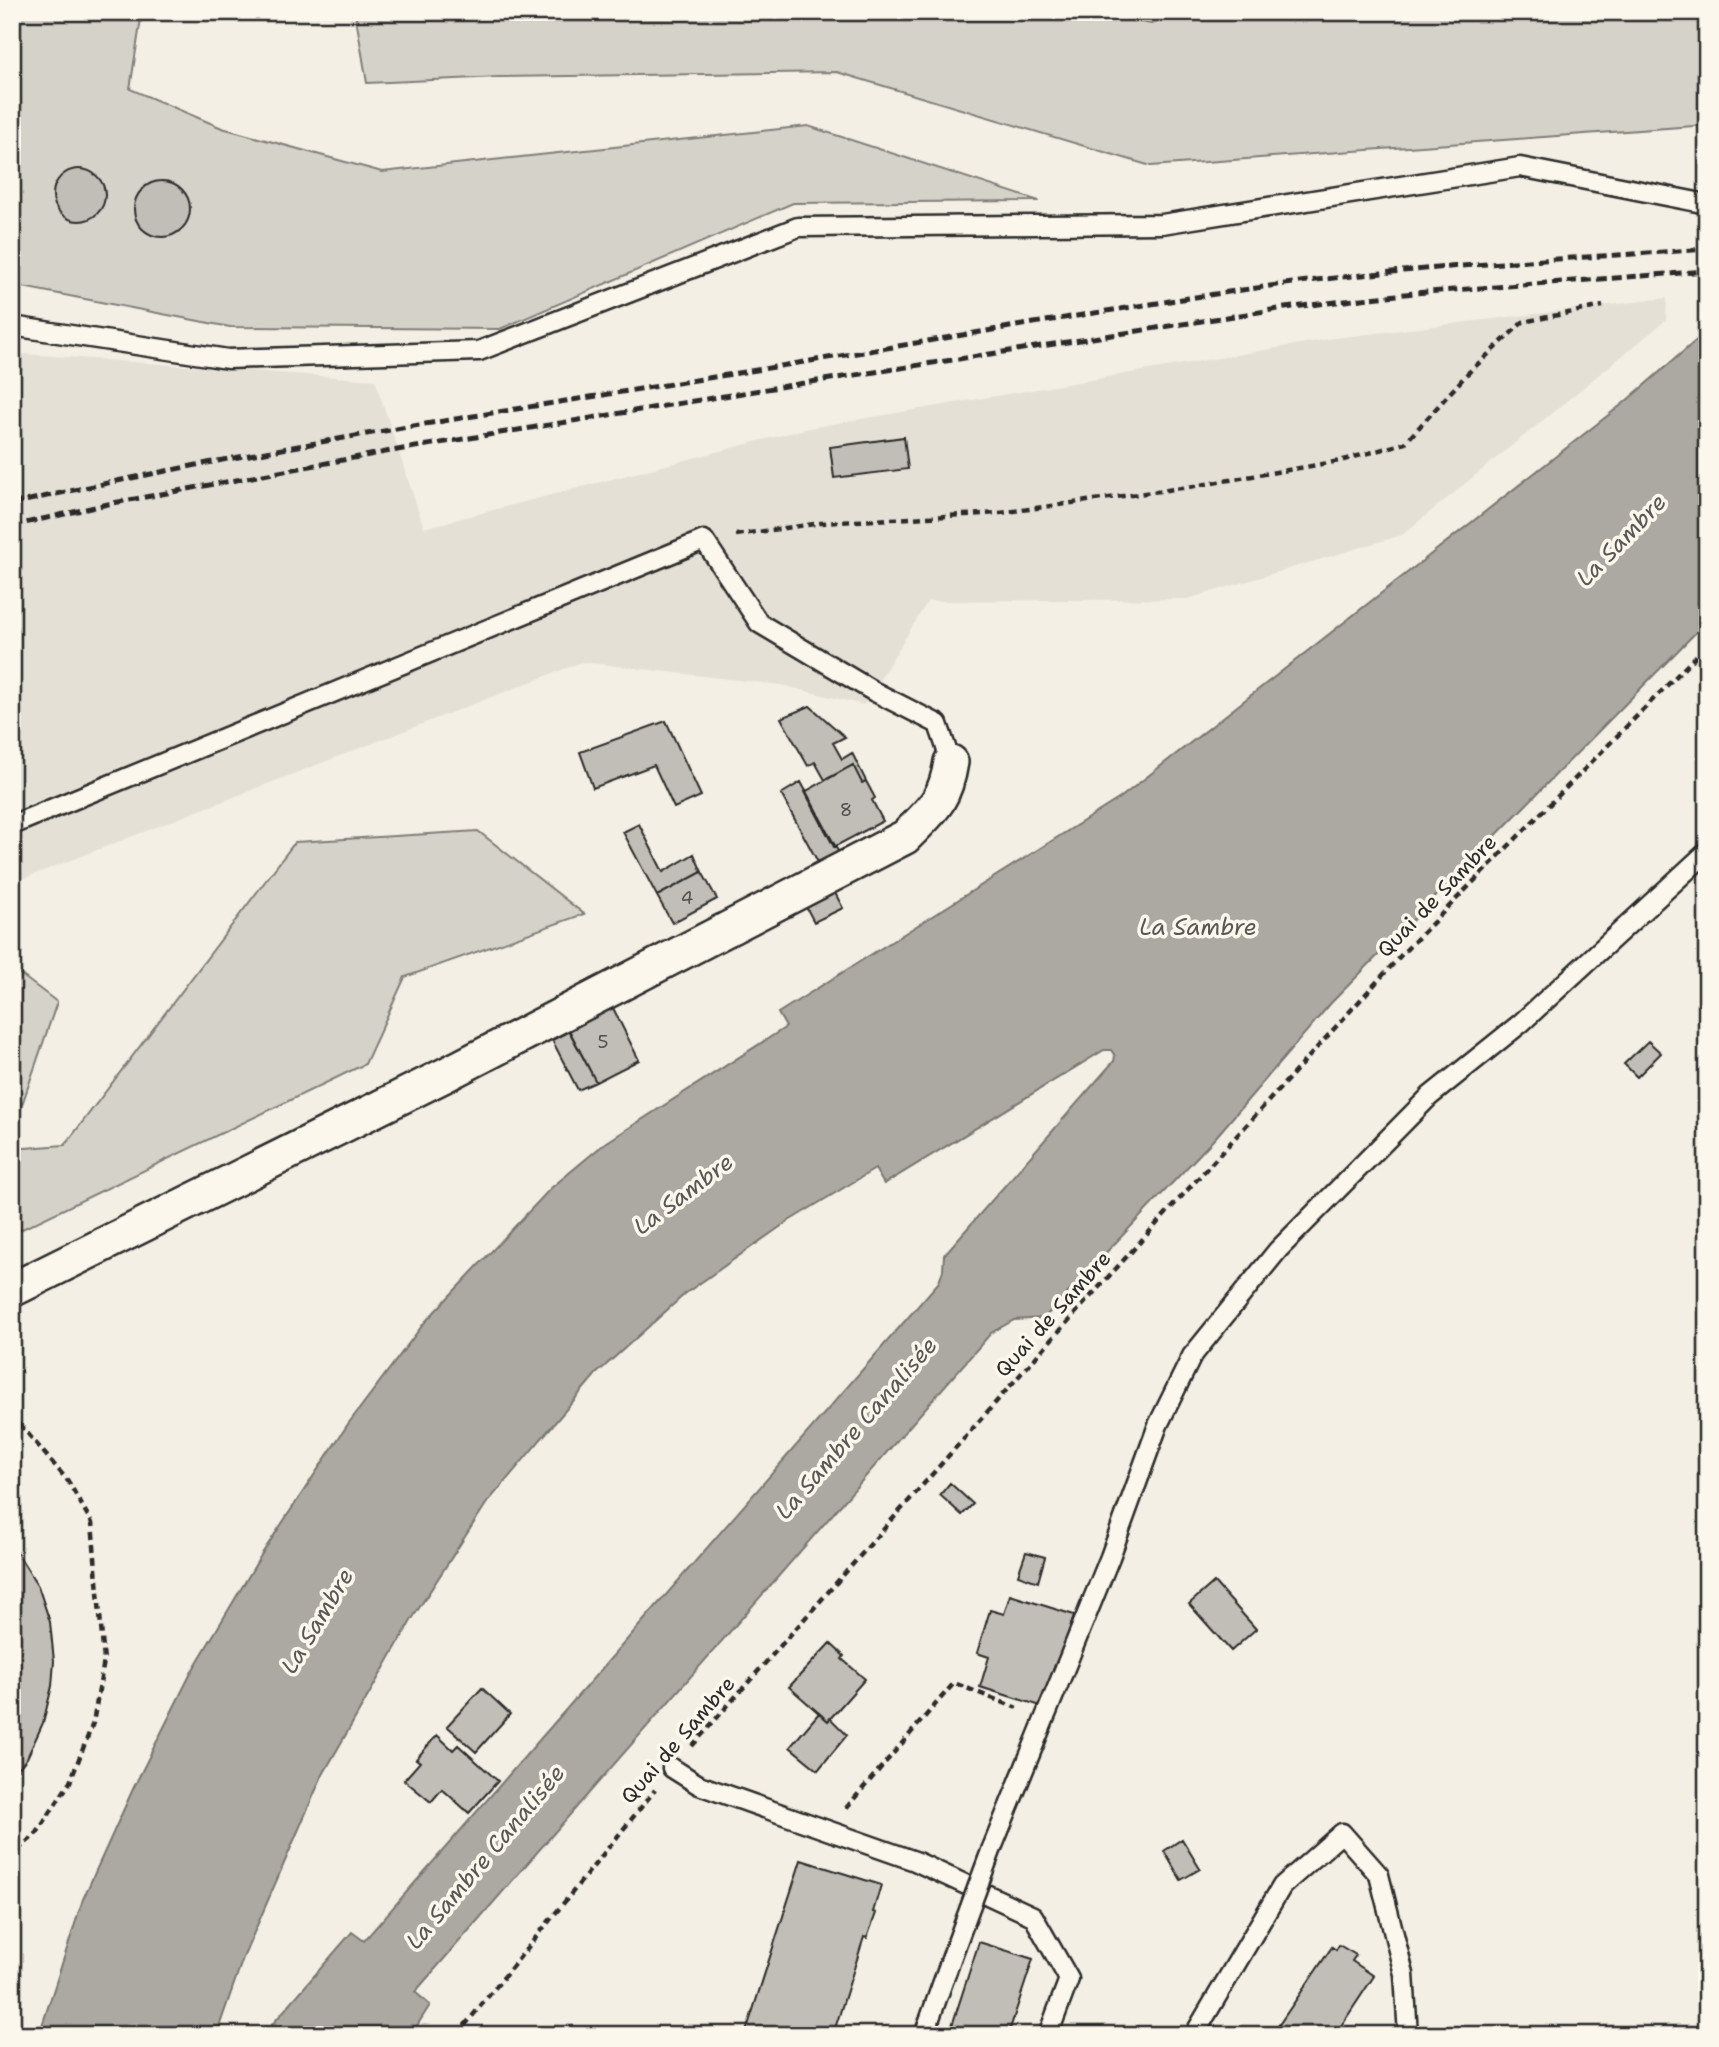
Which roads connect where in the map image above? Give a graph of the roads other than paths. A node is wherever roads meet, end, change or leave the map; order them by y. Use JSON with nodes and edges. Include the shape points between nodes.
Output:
{"nodes":[{"id":1,"x":1707,"y":204,"type":"edge"},
{"id":2,"x":12,"y":326,"type":"edge"},
{"id":3,"x":951,"y":762,"type":"joint"},
{"id":4,"x":12,"y":825,"type":"edge"},
{"id":5,"x":1707,"y":852,"type":"edge"},
{"id":6,"x":12,"y":1290,"type":"edge"},
{"id":7,"x":672,"y":1768,"type":"road end"},
{"id":8,"x":924,"y":2035,"type":"edge"},
{"id":9,"x":1048,"y":2035,"type":"edge"},
{"id":10,"x":1194,"y":2035,"type":"edge"},
{"id":11,"x":1408,"y":2035,"type":"edge"}],
"edges":[{"from":1,"to":2,"type":"lane","via":[[1520,167],[1162,224],[798,227],[479,351],[228,359]]},
{"from":3,"to":4,"type":"lane","via":[[938,724],[759,623],[704,540]]},
{"from":3,"to":6,"type":"street","via":[[947,786],[935,807],[905,837]]},
{"from":5,"to":8,"type":"lane","bridge":true,"via":[[1521,1023],[1430,1096],[1278,1250],[1192,1356],[1158,1425]]},
{"from":7,"to":9,"type":"lane","via":[[699,1785],[915,1861],[1033,1916],[1069,1979]]},
{"from":10,"to":11,"type":"lane","via":[[1282,1886],[1342,1833],[1379,1875],[1404,1974]]}]}
